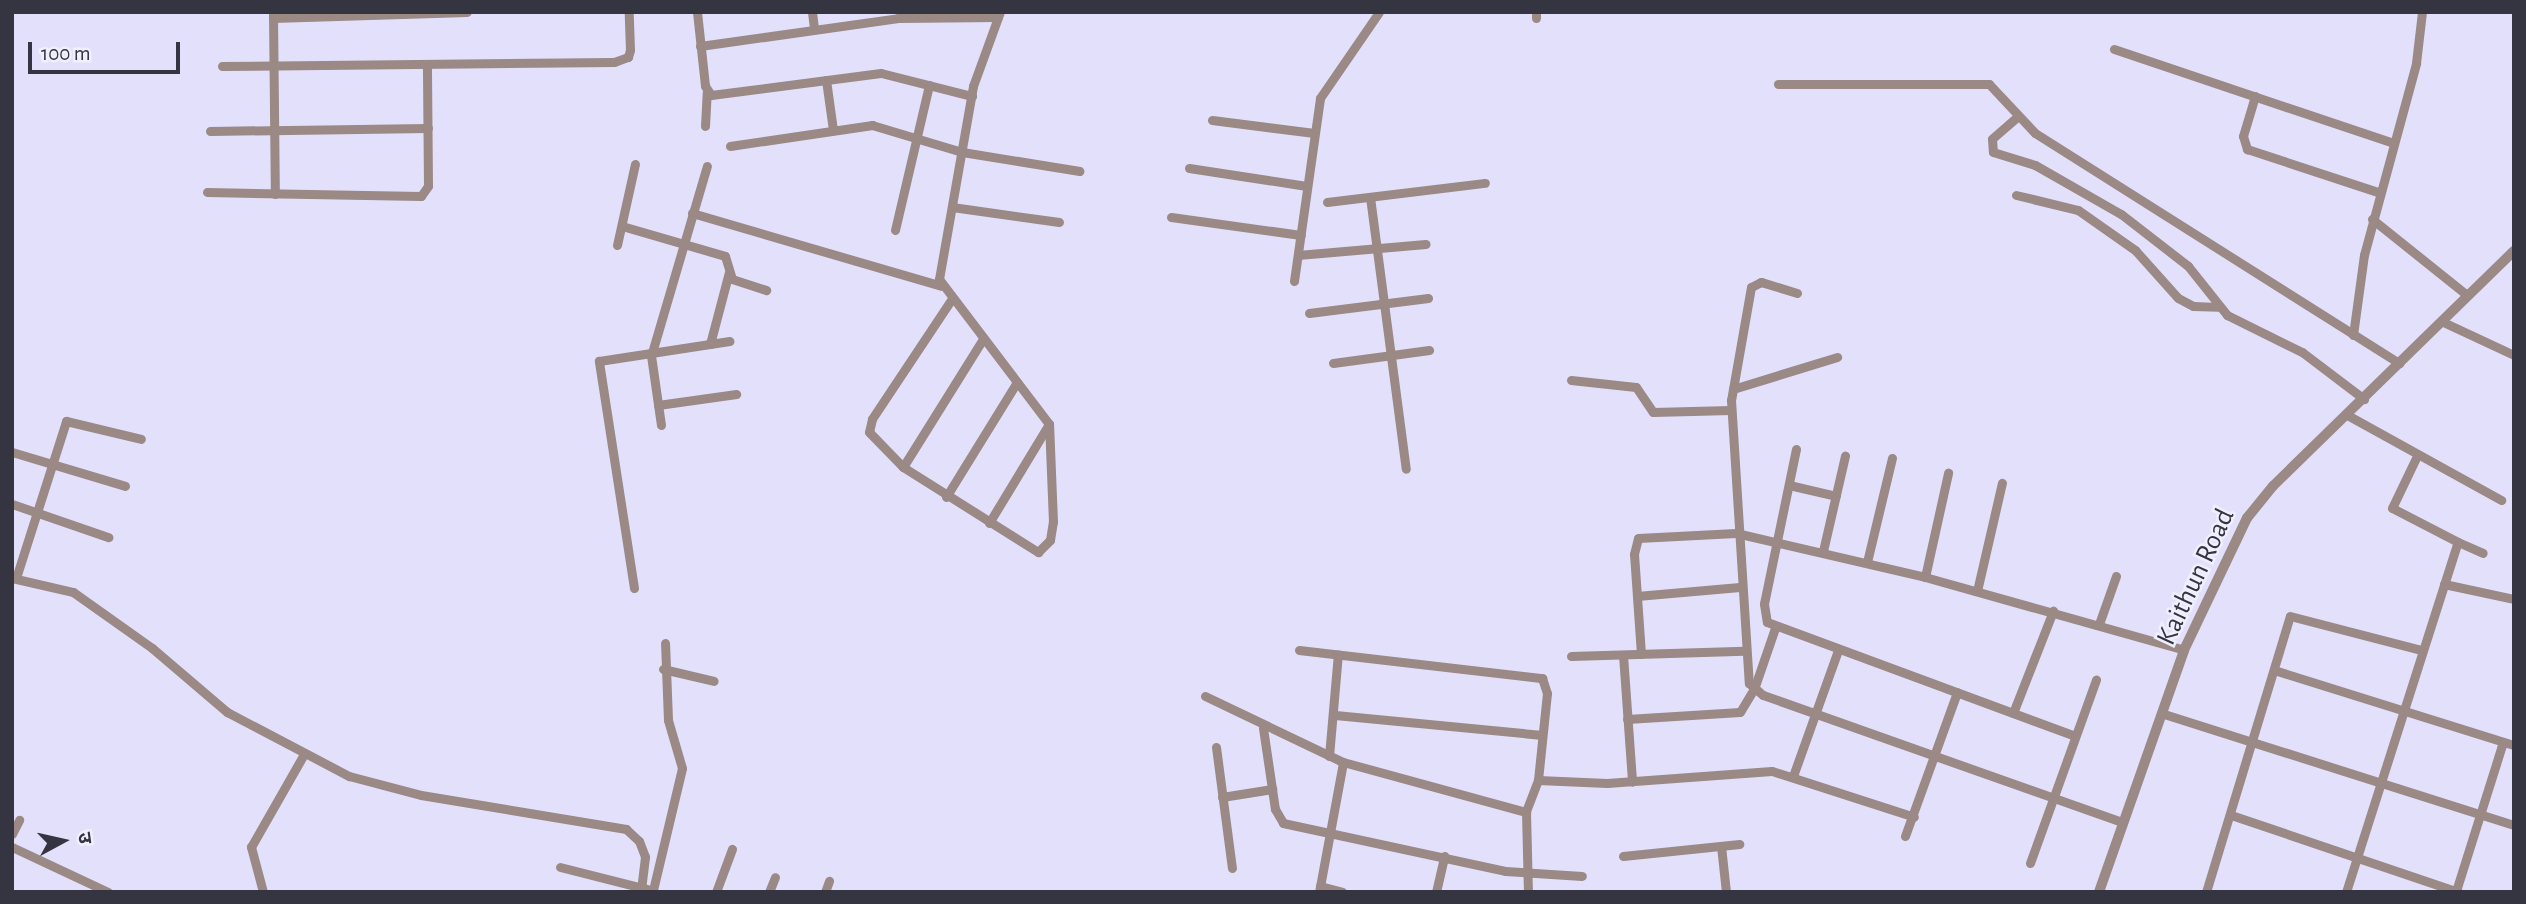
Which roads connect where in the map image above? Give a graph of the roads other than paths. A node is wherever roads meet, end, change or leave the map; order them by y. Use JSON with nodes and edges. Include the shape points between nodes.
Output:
{"nodes":[{"id":1,"x":467,"y":12,"type":"edge"},
{"id":2,"x":629,"y":12,"type":"edge"},
{"id":3,"x":697,"y":12,"type":"edge"},
{"id":4,"x":812,"y":12,"type":"edge"},
{"id":5,"x":1379,"y":12,"type":"edge"},
{"id":6,"x":2422,"y":12,"type":"edge"},
{"id":7,"x":273,"y":15,"type":"edge"},
{"id":8,"x":999,"y":15,"type":"edge"},
{"id":9,"x":814,"y":29,"type":"junction"},
{"id":10,"x":701,"y":46,"type":"junction"},
{"id":11,"x":2114,"y":49,"type":"dead end"},
{"id":12,"x":427,"y":65,"type":"junction"},
{"id":13,"x":222,"y":66,"type":"dead end"},
{"id":14,"x":273,"y":66,"type":"junction"},
{"id":15,"x":826,"y":80,"type":"junction"},
{"id":16,"x":1779,"y":84,"type":"dead end"},
{"id":17,"x":929,"y":85,"type":"junction"},
{"id":18,"x":707,"y":92,"type":"junction"},
{"id":19,"x":972,"y":96,"type":"junction"},
{"id":20,"x":2255,"y":96,"type":"junction"},
{"id":21,"x":2017,"y":117,"type":"junction"},
{"id":22,"x":1212,"y":120,"type":"dead end"},
{"id":23,"x":705,"y":126,"type":"dead end"},
{"id":24,"x":428,"y":128,"type":"junction"},
{"id":25,"x":274,"y":130,"type":"junction"},
{"id":26,"x":833,"y":130,"type":"junction"},
{"id":27,"x":210,"y":131,"type":"dead end"},
{"id":28,"x":1314,"y":133,"type":"junction"},
{"id":29,"x":914,"y":136,"type":"junction"},
{"id":30,"x":2394,"y":142,"type":"junction"},
{"id":31,"x":730,"y":146,"type":"dead end"},
{"id":32,"x":961,"y":152,"type":"junction"},
{"id":33,"x":635,"y":164,"type":"dead end"},
{"id":34,"x":707,"y":166,"type":"dead end"},
{"id":35,"x":1189,"y":168,"type":"dead end"},
{"id":36,"x":1079,"y":171,"type":"dead end"},
{"id":37,"x":1485,"y":183,"type":"dead end"},
{"id":38,"x":1307,"y":186,"type":"junction"},
{"id":39,"x":207,"y":192,"type":"dead end"},
{"id":40,"x":2378,"y":192,"type":"junction"},
{"id":41,"x":275,"y":194,"type":"junction"},
{"id":42,"x":2016,"y":194,"type":"dead end"},
{"id":43,"x":1370,"y":197,"type":"junction"},
{"id":44,"x":1327,"y":202,"type":"dead end"},
{"id":45,"x":952,"y":207,"type":"junction"},
{"id":46,"x":692,"y":213,"type":"junction"},
{"id":47,"x":1171,"y":217,"type":"dead end"},
{"id":48,"x":2372,"y":219,"type":"junction"},
{"id":49,"x":1059,"y":222,"type":"dead end"},
{"id":50,"x":622,"y":226,"type":"junction"},
{"id":51,"x":895,"y":230,"type":"dead end"},
{"id":52,"x":1301,"y":235,"type":"junction"},
{"id":53,"x":683,"y":244,"type":"junction"},
{"id":54,"x":1426,"y":244,"type":"dead end"},
{"id":55,"x":617,"y":245,"type":"dead end"},
{"id":56,"x":1377,"y":250,"type":"junction"},
{"id":57,"x":2514,"y":250,"type":"edge"},
{"id":58,"x":1298,"y":255,"type":"junction"},
{"id":59,"x":730,"y":271,"type":"junction"},
{"id":60,"x":1294,"y":281,"type":"dead end"},
{"id":61,"x":941,"y":286,"type":"junction"},
{"id":62,"x":766,"y":290,"type":"dead end"},
{"id":63,"x":1797,"y":293,"type":"dead end"},
{"id":64,"x":2468,"y":295,"type":"junction"},
{"id":65,"x":1429,"y":298,"type":"dead end"},
{"id":66,"x":951,"y":299,"type":"junction"},
{"id":67,"x":1384,"y":303,"type":"junction"},
{"id":68,"x":2218,"y":307,"type":"junction"},
{"id":69,"x":1309,"y":313,"type":"dead end"},
{"id":70,"x":2441,"y":321,"type":"junction"},
{"id":71,"x":2353,"y":335,"type":"junction"},
{"id":72,"x":983,"y":339,"type":"junction"},
{"id":73,"x":729,"y":341,"type":"dead end"},
{"id":74,"x":710,"y":344,"type":"junction"},
{"id":75,"x":1429,"y":350,"type":"dead end"},
{"id":76,"x":651,"y":354,"type":"junction"},
{"id":77,"x":1391,"y":355,"type":"junction"},
{"id":78,"x":2514,"y":355,"type":"edge"},
{"id":79,"x":1837,"y":357,"type":"dead end"},
{"id":80,"x":1333,"y":363,"type":"dead end"},
{"id":81,"x":2399,"y":363,"type":"junction"},
{"id":82,"x":1571,"y":380,"type":"dead end"},
{"id":83,"x":1017,"y":382,"type":"junction"},
{"id":84,"x":1733,"y":389,"type":"junction"},
{"id":85,"x":736,"y":394,"type":"dead end"},
{"id":86,"x":2364,"y":399,"type":"junction"},
{"id":87,"x":658,"y":405,"type":"junction"},
{"id":88,"x":1731,"y":410,"type":"junction"},
{"id":89,"x":2349,"y":416,"type":"junction"},
{"id":90,"x":661,"y":425,"type":"dead end"},
{"id":91,"x":1049,"y":425,"type":"junction"},
{"id":92,"x":141,"y":439,"type":"dead end"},
{"id":93,"x":1796,"y":449,"type":"dead end"},
{"id":94,"x":12,"y":452,"type":"edge"},
{"id":95,"x":1845,"y":456,"type":"dead end"},
{"id":96,"x":1892,"y":458,"type":"dead end"},
{"id":97,"x":2416,"y":458,"type":"junction"},
{"id":98,"x":51,"y":466,"type":"junction"},
{"id":99,"x":902,"y":467,"type":"junction"},
{"id":100,"x":1406,"y":469,"type":"dead end"},
{"id":101,"x":1948,"y":473,"type":"dead end"},
{"id":102,"x":2002,"y":483,"type":"dead end"},
{"id":103,"x":1789,"y":485,"type":"junction"},
{"id":104,"x":125,"y":486,"type":"dead end"},
{"id":105,"x":1836,"y":496,"type":"junction"},
{"id":106,"x":946,"y":497,"type":"junction"},
{"id":107,"x":2501,"y":500,"type":"dead end"},
{"id":108,"x":12,"y":504,"type":"edge"},
{"id":109,"x":36,"y":513,"type":"junction"},
{"id":110,"x":989,"y":523,"type":"junction"},
{"id":111,"x":1736,"y":533,"type":"junction"},
{"id":112,"x":108,"y":537,"type":"dead end"},
{"id":113,"x":1777,"y":542,"type":"junction"},
{"id":114,"x":2458,"y":542,"type":"junction"},
{"id":115,"x":1823,"y":551,"type":"junction"},
{"id":116,"x":2483,"y":553,"type":"dead end"},
{"id":117,"x":1867,"y":562,"type":"junction"},
{"id":118,"x":2116,"y":576,"type":"dead end"},
{"id":119,"x":1925,"y":577,"type":"junction"},
{"id":120,"x":14,"y":578,"type":"edge"},
{"id":121,"x":2444,"y":584,"type":"junction"},
{"id":122,"x":1740,"y":587,"type":"junction"},
{"id":123,"x":634,"y":588,"type":"dead end"},
{"id":124,"x":1977,"y":591,"type":"junction"},
{"id":125,"x":1637,"y":596,"type":"junction"},
{"id":126,"x":2514,"y":599,"type":"edge"},
{"id":127,"x":2053,"y":611,"type":"junction"},
{"id":128,"x":2099,"y":624,"type":"junction"},
{"id":129,"x":1774,"y":628,"type":"junction"},
{"id":130,"x":665,"y":643,"type":"dead end"},
{"id":131,"x":1298,"y":650,"type":"dead end"},
{"id":132,"x":1838,"y":650,"type":"junction"},
{"id":133,"x":2184,"y":650,"type":"junction"},
{"id":134,"x":2421,"y":650,"type":"junction"},
{"id":135,"x":1744,"y":651,"type":"junction"},
{"id":136,"x":1338,"y":654,"type":"junction"},
{"id":137,"x":1623,"y":654,"type":"junction"},
{"id":138,"x":1641,"y":654,"type":"junction"},
{"id":139,"x":1571,"y":656,"type":"dead end"},
{"id":140,"x":663,"y":669,"type":"junction"},
{"id":141,"x":2274,"y":670,"type":"junction"},
{"id":142,"x":2096,"y":680,"type":"dead end"},
{"id":143,"x":714,"y":681,"type":"dead end"},
{"id":144,"x":1754,"y":690,"type":"junction"},
{"id":145,"x":1957,"y":692,"type":"junction"},
{"id":146,"x":1205,"y":696,"type":"dead end"},
{"id":147,"x":2403,"y":712,"type":"junction"},
{"id":148,"x":1816,"y":713,"type":"junction"},
{"id":149,"x":2013,"y":713,"type":"junction"},
{"id":150,"x":2164,"y":714,"type":"junction"},
{"id":151,"x":1335,"y":715,"type":"junction"},
{"id":152,"x":1627,"y":719,"type":"junction"},
{"id":153,"x":1263,"y":729,"type":"junction"},
{"id":154,"x":1542,"y":735,"type":"junction"},
{"id":155,"x":2076,"y":736,"type":"junction"},
{"id":156,"x":2254,"y":741,"type":"junction"},
{"id":157,"x":2503,"y":742,"type":"junction"},
{"id":158,"x":2514,"y":745,"type":"edge"},
{"id":159,"x":1216,"y":747,"type":"dead end"},
{"id":160,"x":304,"y":754,"type":"junction"},
{"id":161,"x":1935,"y":755,"type":"junction"},
{"id":162,"x":1329,"y":756,"type":"junction"},
{"id":163,"x":1343,"y":762,"type":"junction"},
{"id":164,"x":1793,"y":776,"type":"junction"},
{"id":165,"x":1538,"y":780,"type":"junction"},
{"id":166,"x":2382,"y":780,"type":"junction"},
{"id":167,"x":1632,"y":782,"type":"junction"},
{"id":168,"x":1272,"y":789,"type":"junction"},
{"id":169,"x":1222,"y":797,"type":"junction"},
{"id":170,"x":2054,"y":798,"type":"junction"},
{"id":171,"x":1525,"y":812,"type":"junction"},
{"id":172,"x":2479,"y":814,"type":"junction"},
{"id":173,"x":2231,"y":815,"type":"junction"},
{"id":174,"x":1914,"y":817,"type":"junction"},
{"id":175,"x":19,"y":820,"type":"dead end"},
{"id":176,"x":2121,"y":822,"type":"junction"},
{"id":177,"x":2514,"y":825,"type":"edge"},
{"id":178,"x":1329,"y":830,"type":"junction"},
{"id":179,"x":12,"y":834,"type":"edge"},
{"id":180,"x":1905,"y":836,"type":"dead end"},
{"id":181,"x":1739,"y":844,"type":"dead end"},
{"id":182,"x":1721,"y":846,"type":"junction"},
{"id":183,"x":12,"y":847,"type":"edge"},
{"id":184,"x":732,"y":849,"type":"dead end"},
{"id":185,"x":1444,"y":856,"type":"junction"},
{"id":186,"x":1623,"y":856,"type":"dead end"},
{"id":187,"x":2357,"y":857,"type":"junction"},
{"id":188,"x":2030,"y":863,"type":"dead end"},
{"id":189,"x":560,"y":867,"type":"dead end"},
{"id":190,"x":1232,"y":868,"type":"dead end"},
{"id":191,"x":1528,"y":873,"type":"junction"},
{"id":192,"x":1582,"y":876,"type":"dead end"},
{"id":193,"x":775,"y":877,"type":"dead end"},
{"id":194,"x":829,"y":881,"type":"dead end"},
{"id":195,"x":642,"y":889,"type":"edge"},
{"id":196,"x":1319,"y":889,"type":"edge"},
{"id":197,"x":655,"y":891,"type":"edge"},
{"id":198,"x":2209,"y":891,"type":"edge"},
{"id":199,"x":2457,"y":891,"type":"edge"},
{"id":200,"x":108,"y":892,"type":"edge"},
{"id":201,"x":263,"y":892,"type":"edge"},
{"id":202,"x":716,"y":892,"type":"edge"},
{"id":203,"x":769,"y":892,"type":"edge"},
{"id":204,"x":825,"y":892,"type":"edge"},
{"id":205,"x":1342,"y":892,"type":"edge"},
{"id":206,"x":1436,"y":892,"type":"edge"},
{"id":207,"x":1528,"y":892,"type":"edge"},
{"id":208,"x":1726,"y":892,"type":"edge"},
{"id":209,"x":2099,"y":892,"type":"edge"},
{"id":210,"x":2346,"y":892,"type":"edge"}],
"edges":[{"from":1,"to":7,"type":"street"},
{"from":2,"to":12,"type":"street","via":[[631,50],[622,60]]},
{"from":3,"to":10,"type":"street"},
{"from":4,"to":9,"type":"street"},
{"from":5,"to":28,"type":"street","via":[[1320,98]]},
{"from":6,"to":30,"type":"street","via":[[2416,63]]},
{"from":7,"to":14,"type":"street"},
{"from":8,"to":9,"type":"street","via":[[898,18]]},
{"from":8,"to":19,"type":"street"},
{"from":9,"to":10,"type":"street"},
{"from":10,"to":18,"type":"street"},
{"from":11,"to":20,"type":"street"},
{"from":12,"to":14,"type":"street"},
{"from":12,"to":24,"type":"street"},
{"from":13,"to":14,"type":"street"},
{"from":14,"to":25,"type":"street"},
{"from":15,"to":17,"type":"street","via":[[881,73]]},
{"from":15,"to":18,"type":"street","via":[[719,96]]},
{"from":15,"to":26,"type":"street"},
{"from":16,"to":21,"type":"street","via":[[1977,81],[1999,90]]},
{"from":17,"to":19,"type":"street"},
{"from":17,"to":29,"type":"street"},
{"from":18,"to":23,"type":"street"},
{"from":19,"to":32,"type":"street"},
{"from":20,"to":30,"type":"street"},
{"from":20,"to":40,"type":"street","via":[[2243,136],[2247,149]]},
{"from":21,"to":68,"type":"street","via":[[1992,139],[1993,152],[2035,165],[2121,214],[2188,266]]},
{"from":21,"to":71,"type":"street"},
{"from":22,"to":28,"type":"street"},
{"from":24,"to":25,"type":"street"},
{"from":24,"to":41,"type":"street","via":[[428,186],[421,196]]},
{"from":25,"to":27,"type":"street"},
{"from":25,"to":41,"type":"street"},
{"from":26,"to":29,"type":"street","via":[[872,125]]},
{"from":26,"to":31,"type":"street"},
{"from":28,"to":38,"type":"street"},
{"from":29,"to":32,"type":"street"},
{"from":29,"to":51,"type":"street"},
{"from":30,"to":40,"type":"street"},
{"from":32,"to":36,"type":"street"},
{"from":32,"to":45,"type":"street"},
{"from":33,"to":50,"type":"street"},
{"from":34,"to":46,"type":"street"},
{"from":35,"to":38,"type":"street"},
{"from":37,"to":43,"type":"street"},
{"from":38,"to":52,"type":"street"},
{"from":39,"to":41,"type":"street"},
{"from":40,"to":48,"type":"street"},
{"from":42,"to":68,"type":"street","via":[[2078,210],[2135,250],[2178,298],[2193,306]]},
{"from":43,"to":44,"type":"street"},
{"from":43,"to":56,"type":"street"},
{"from":45,"to":49,"type":"street"},
{"from":45,"to":61,"type":"street"},
{"from":46,"to":53,"type":"street"},
{"from":46,"to":61,"type":"street"},
{"from":47,"to":52,"type":"street"},
{"from":48,"to":64,"type":"street"},
{"from":48,"to":71,"type":"street"},
{"from":50,"to":53,"type":"street"},
{"from":50,"to":55,"type":"street"},
{"from":52,"to":58,"type":"street"},
{"from":53,"to":59,"type":"street","via":[[725,256]]},
{"from":53,"to":76,"type":"street"},
{"from":54,"to":56,"type":"street"},
{"from":56,"to":58,"type":"street"},
{"from":56,"to":67,"type":"street"},
{"from":57,"to":64,"type":"street","name":"Kaithun Road"},
{"from":58,"to":60,"type":"street"},
{"from":59,"to":62,"type":"street","via":[[732,279]]},
{"from":59,"to":74,"type":"street"},
{"from":61,"to":66,"type":"street"},
{"from":63,"to":84,"type":"street","via":[[1761,282],[1751,287]]},
{"from":64,"to":70,"type":"street","name":"Kaithun Road"},
{"from":65,"to":67,"type":"street"},
{"from":66,"to":72,"type":"street"},
{"from":66,"to":99,"type":"street","via":[[869,425],[872,439]]},
{"from":67,"to":69,"type":"street"},
{"from":67,"to":77,"type":"street"},
{"from":68,"to":86,"type":"street","via":[[2302,352]]},
{"from":70,"to":78,"type":"street"},
{"from":70,"to":81,"type":"street","name":"Kaithun Road"},
{"from":71,"to":81,"type":"street"},
{"from":72,"to":83,"type":"street"},
{"from":72,"to":99,"type":"street"},
{"from":73,"to":74,"type":"street"},
{"from":74,"to":76,"type":"street"},
{"from":75,"to":77,"type":"street"},
{"from":76,"to":87,"type":"street"},
{"from":76,"to":123,"type":"street","via":[[598,361]]},
{"from":77,"to":80,"type":"street"},
{"from":77,"to":100,"type":"street"},
{"from":79,"to":84,"type":"street"},
{"from":81,"to":86,"type":"street","name":"Kaithun Road"},
{"from":82,"to":88,"type":"street","via":[[1636,387],[1653,412]]},
{"from":83,"to":91,"type":"street"},
{"from":83,"to":106,"type":"street"},
{"from":84,"to":88,"type":"street"},
{"from":85,"to":87,"type":"street"},
{"from":86,"to":89,"type":"street","name":"Kaithun Road"},
{"from":87,"to":90,"type":"street"},
{"from":88,"to":111,"type":"street"},
{"from":89,"to":97,"type":"street"},
{"from":89,"to":133,"type":"street","name":"Kaithun Road","via":[[2273,486],[2247,518]]},
{"from":91,"to":110,"type":"street"},
{"from":91,"to":110,"type":"street","via":[[1053,438],[1050,540],[1038,552]]},
{"from":92,"to":98,"type":"street","via":[[69,420]]},
{"from":93,"to":103,"type":"street"},
{"from":94,"to":98,"type":"street"},
{"from":95,"to":105,"type":"street"},
{"from":96,"to":117,"type":"street"},
{"from":97,"to":107,"type":"street"},
{"from":97,"to":114,"type":"street","via":[[2392,508]]},
{"from":98,"to":104,"type":"street"},
{"from":98,"to":109,"type":"street"},
{"from":99,"to":106,"type":"street"},
{"from":101,"to":119,"type":"street"},
{"from":102,"to":124,"type":"street"},
{"from":103,"to":105,"type":"street"},
{"from":103,"to":113,"type":"street"},
{"from":105,"to":115,"type":"street"},
{"from":106,"to":110,"type":"street"},
{"from":108,"to":109,"type":"street"},
{"from":109,"to":112,"type":"street"},
{"from":109,"to":120,"type":"street"},
{"from":111,"to":113,"type":"street"},
{"from":111,"to":122,"type":"street"},
{"from":111,"to":125,"type":"street","via":[[1638,538],[1634,554]]},
{"from":113,"to":115,"type":"street"},
{"from":113,"to":129,"type":"street","via":[[1763,615]]},
{"from":114,"to":116,"type":"street"},
{"from":114,"to":121,"type":"street"},
{"from":115,"to":117,"type":"street"},
{"from":117,"to":119,"type":"street"},
{"from":118,"to":128,"type":"street"},
{"from":119,"to":124,"type":"street"},
{"from":120,"to":160,"type":"street","via":[[73,592],[152,648],[204,696]]},
{"from":121,"to":126,"type":"street"},
{"from":121,"to":134,"type":"street"},
{"from":122,"to":125,"type":"street"},
{"from":122,"to":135,"type":"street"},
{"from":124,"to":127,"type":"street"},
{"from":125,"to":138,"type":"street"},
{"from":127,"to":128,"type":"street"},
{"from":127,"to":149,"type":"street"},
{"from":128,"to":133,"type":"street"},
{"from":129,"to":132,"type":"street"},
{"from":129,"to":144,"type":"street"},
{"from":130,"to":140,"type":"street"},
{"from":131,"to":136,"type":"street"},
{"from":132,"to":145,"type":"street"},
{"from":132,"to":148,"type":"street"},
{"from":133,"to":150,"type":"street","name":"Kaithun Road"},
{"from":134,"to":141,"type":"street","via":[[2290,616]]},
{"from":134,"to":147,"type":"street"},
{"from":135,"to":138,"type":"street"},
{"from":135,"to":144,"type":"street","via":[[1745,672]]},
{"from":136,"to":151,"type":"street"},
{"from":136,"to":154,"type":"street","via":[[1542,678],[1546,693]]},
{"from":137,"to":138,"type":"street"},
{"from":137,"to":139,"type":"street"},
{"from":137,"to":152,"type":"street"},
{"from":140,"to":143,"type":"street"},
{"from":140,"to":197,"type":"street","via":[[668,720],[682,768]]},
{"from":141,"to":147,"type":"street"},
{"from":141,"to":156,"type":"street"},
{"from":142,"to":155,"type":"street"},
{"from":144,"to":148,"type":"street"},
{"from":144,"to":152,"type":"street","via":[[1740,712]]},
{"from":145,"to":149,"type":"street"},
{"from":145,"to":161,"type":"street"},
{"from":146,"to":153,"type":"street"},
{"from":147,"to":157,"type":"street"},
{"from":147,"to":166,"type":"street"},
{"from":148,"to":161,"type":"street"},
{"from":148,"to":164,"type":"street"},
{"from":149,"to":155,"type":"street"},
{"from":150,"to":156,"type":"street"},
{"from":150,"to":176,"type":"street","name":"Kaithun Road"},
{"from":151,"to":154,"type":"street"},
{"from":151,"to":162,"type":"street"},
{"from":152,"to":167,"type":"street"},
{"from":153,"to":162,"type":"street"},
{"from":153,"to":168,"type":"street"},
{"from":154,"to":165,"type":"street"},
{"from":155,"to":170,"type":"street"},
{"from":156,"to":166,"type":"street"},
{"from":156,"to":173,"type":"street"},
{"from":157,"to":158,"type":"street"},
{"from":157,"to":172,"type":"street"},
{"from":159,"to":169,"type":"street"},
{"from":160,"to":195,"type":"street","via":[[349,776],[421,795],[626,829],[645,857]]},
{"from":160,"to":201,"type":"street","via":[[251,847]]},
{"from":161,"to":170,"type":"street"},
{"from":161,"to":174,"type":"street"},
{"from":162,"to":163,"type":"street"},
{"from":163,"to":171,"type":"street"},
{"from":163,"to":178,"type":"street"},
{"from":164,"to":167,"type":"street","via":[[1763,771]]},
{"from":164,"to":174,"type":"street"},
{"from":165,"to":167,"type":"street"},
{"from":165,"to":171,"type":"street"},
{"from":166,"to":172,"type":"street"},
{"from":166,"to":187,"type":"street"},
{"from":168,"to":169,"type":"street"},
{"from":168,"to":178,"type":"street","via":[[1283,823]]},
{"from":169,"to":190,"type":"street"},
{"from":170,"to":176,"type":"street"},
{"from":170,"to":188,"type":"street"},
{"from":171,"to":191,"type":"street"},
{"from":172,"to":177,"type":"street"},
{"from":172,"to":199,"type":"street"},
{"from":173,"to":187,"type":"street"},
{"from":173,"to":198,"type":"street"},
{"from":174,"to":180,"type":"street"},
{"from":175,"to":179,"type":"street"},
{"from":176,"to":209,"type":"street","name":"Kaithun Road"},
{"from":178,"to":185,"type":"street"},
{"from":178,"to":196,"type":"street"},
{"from":181,"to":182,"type":"street"},
{"from":182,"to":186,"type":"street"},
{"from":182,"to":208,"type":"street"},
{"from":183,"to":200,"type":"street"},
{"from":184,"to":202,"type":"street"},
{"from":185,"to":191,"type":"street"},
{"from":185,"to":206,"type":"street"},
{"from":187,"to":199,"type":"street"},
{"from":187,"to":210,"type":"street"},
{"from":189,"to":195,"type":"street"},
{"from":191,"to":192,"type":"street"},
{"from":191,"to":207,"type":"street"},
{"from":193,"to":203,"type":"street"},
{"from":194,"to":204,"type":"street"},
{"from":195,"to":197,"type":"street"},
{"from":196,"to":205,"type":"street"}]}
